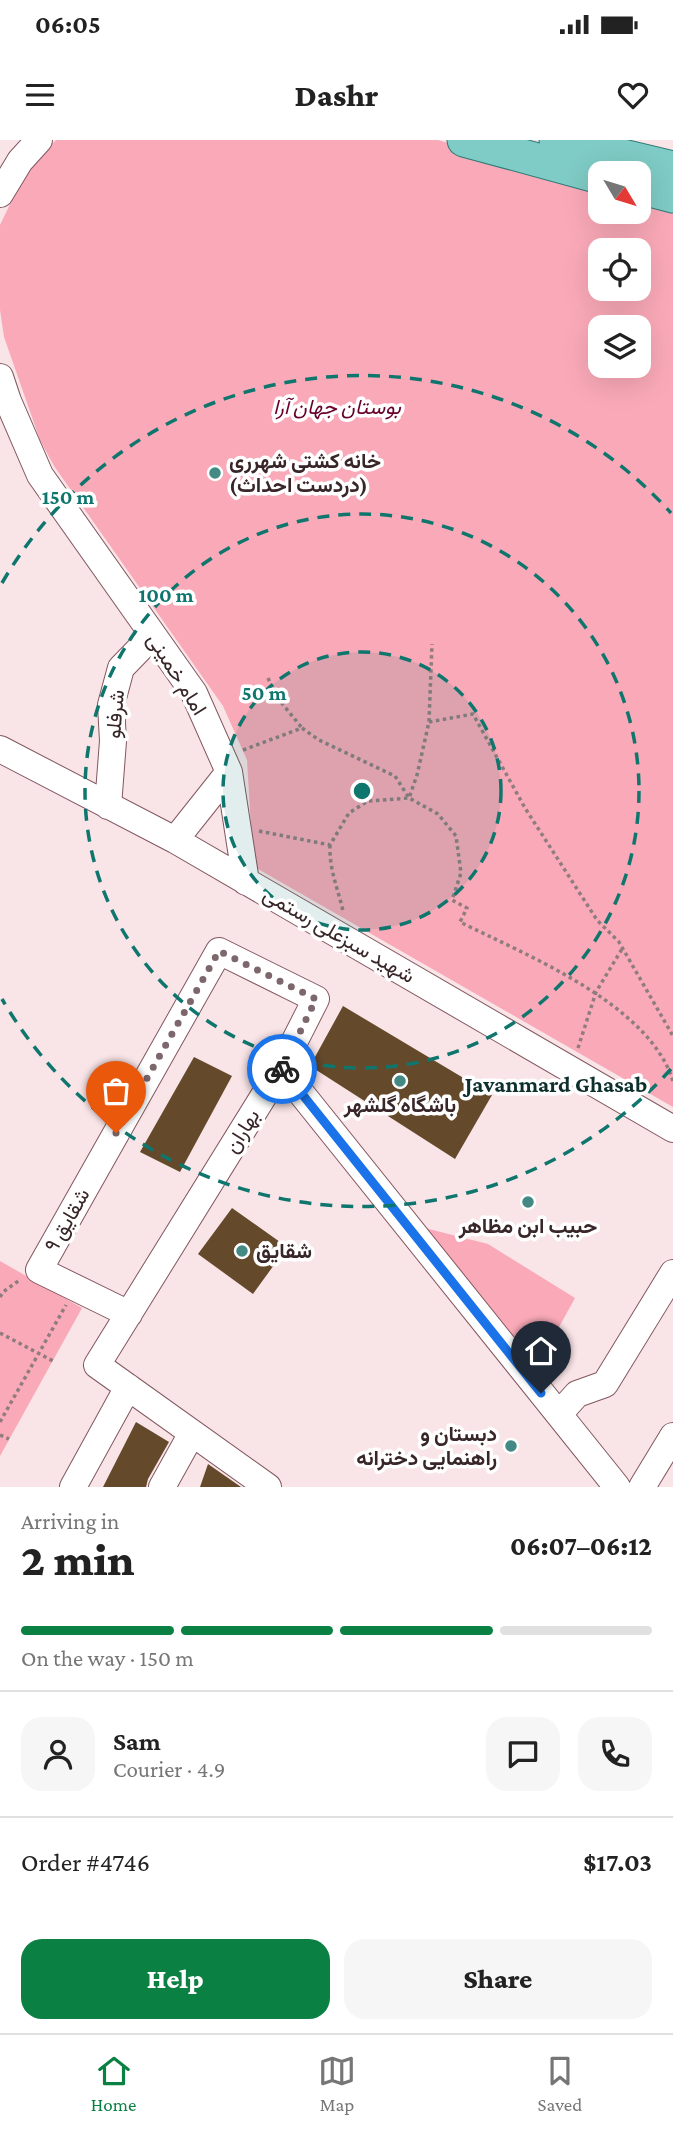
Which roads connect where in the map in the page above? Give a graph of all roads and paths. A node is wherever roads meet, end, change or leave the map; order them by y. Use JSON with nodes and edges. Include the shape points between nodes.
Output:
{"nodes":[{"id":1,"x":39,"y":140,"type":"edge"},
{"id":2,"x":464,"y":140,"type":"edge"},
{"id":3,"x":556,"y":140,"type":"edge"},
{"id":4,"x":673,"y":168,"type":"edge"},
{"id":5,"x":588,"y":174,"type":"edge"},
{"id":6,"x":651,"y":190,"type":"edge"},
{"id":7,"x":0,"y":192,"type":"edge"},
{"id":8,"x":673,"y":196,"type":"edge"},
{"id":9,"x":0,"y":377,"type":"edge"},
{"id":10,"x":153,"y":635,"type":"junction"},
{"id":11,"x":432,"y":644,"type":"dead end"},
{"id":12,"x":268,"y":678,"type":"dead end"},
{"id":13,"x":429,"y":722,"type":"junction"},
{"id":14,"x":302,"y":728,"type":"junction"},
{"id":15,"x":0,"y":749,"type":"edge"},
{"id":16,"x":236,"y":761,"type":"junction"},
{"id":17,"x":409,"y":798,"type":"junction"},
{"id":18,"x":108,"y":806,"type":"junction"},
{"id":19,"x":250,"y":829,"type":"dead end"},
{"id":20,"x":175,"y":840,"type":"junction"},
{"id":21,"x":330,"y":845,"type":"junction"},
{"id":22,"x":246,"y":882,"type":"junction"},
{"id":23,"x":344,"y":917,"type":"dead end"},
{"id":24,"x":622,"y":949,"type":"junction"},
{"id":25,"x":596,"y":992,"type":"junction"},
{"id":26,"x":673,"y":1036,"type":"edge"},
{"id":27,"x":577,"y":1050,"type":"dead end"},
{"id":28,"x":281,"y":1068,"type":"junction"},
{"id":29,"x":673,"y":1081,"type":"edge"},
{"id":30,"x":673,"y":1129,"type":"edge"},
{"id":31,"x":673,"y":1273,"type":"edge"},
{"id":32,"x":26,"y":1275,"type":"dead end"},
{"id":33,"x":0,"y":1297,"type":"edge"},
{"id":34,"x":69,"y":1300,"type":"dead end"},
{"id":35,"x":129,"y":1314,"type":"junction"},
{"id":36,"x":0,"y":1333,"type":"edge"},
{"id":37,"x":38,"y":1354,"type":"junction"},
{"id":38,"x":53,"y":1361,"type":"dead end"},
{"id":39,"x":128,"y":1387,"type":"junction"},
{"id":40,"x":559,"y":1414,"type":"junction"},
{"id":41,"x":0,"y":1422,"type":"edge"},
{"id":42,"x":192,"y":1433,"type":"junction"},
{"id":43,"x":0,"y":1435,"type":"edge"},
{"id":44,"x":673,"y":1436,"type":"edge"},
{"id":45,"x":9,"y":1439,"type":"dead end"},
{"id":46,"x":261,"y":1485,"type":"edge"},
{"id":47,"x":73,"y":1487,"type":"edge"},
{"id":48,"x":162,"y":1487,"type":"edge"},
{"id":49,"x":617,"y":1487,"type":"edge"},
{"id":50,"x":642,"y":1487,"type":"edge"}],
"edges":[{"from":1,"to":7,"type":"street"},
{"from":2,"to":5,"type":"main road"},
{"from":3,"to":4,"type":"main road"},
{"from":6,"to":8,"type":"main road"},
{"from":9,"to":10,"type":"street","name":"امام خمینی","via":[[40,475]]},
{"from":10,"to":16,"type":"street","name":"امام خمینی"},
{"from":10,"to":18,"type":"street","name":"شرفلو","via":[[121,668],[111,705]]},
{"from":11,"to":13,"type":"path"},
{"from":12,"to":14,"type":"path","via":[[276,696]]},
{"from":13,"to":17,"type":"path"},
{"from":13,"to":24,"type":"path","via":[[473,714],[575,887]]},
{"from":14,"to":16,"type":"path"},
{"from":14,"to":17,"type":"path","via":[[395,776]]},
{"from":15,"to":18,"type":"street","name":"شهید سبزعلی رستمی"},
{"from":16,"to":20,"type":"street"},
{"from":16,"to":22,"type":"street","name":"امام خمینی"},
{"from":17,"to":21,"type":"path","via":[[368,801],[349,813]]},
{"from":17,"to":25,"type":"path","via":[[438,814],[456,836],[461,873],[452,900],[467,908],[460,922]]},
{"from":18,"to":20,"type":"street","name":"شهید سبزعلی رستمی"},
{"from":19,"to":21,"type":"path"},
{"from":20,"to":22,"type":"street","name":"شهید سبزعلی رستمی"},
{"from":21,"to":23,"type":"path","via":[[332,875]]},
{"from":22,"to":30,"type":"street","name":"شهید سبزعلی رستمی"},
{"from":24,"to":25,"type":"path"},
{"from":24,"to":26,"type":"path"},
{"from":25,"to":27,"type":"path"},
{"from":25,"to":29,"type":"path","via":[[629,1019],[667,1062]]},
{"from":28,"to":35,"type":"street","name":"بهاران"},
{"from":28,"to":35,"type":"street","name":"شقایق ۹","via":[[316,999],[219,951],[39,1270]]},
{"from":28,"to":40,"type":"street"},
{"from":31,"to":40,"type":"street","via":[[605,1384],[577,1394]]},
{"from":32,"to":33,"type":"path"},
{"from":34,"to":37,"type":"path"},
{"from":35,"to":39,"type":"street","name":"بهاران","via":[[97,1365]]},
{"from":36,"to":37,"type":"path"},
{"from":37,"to":38,"type":"path"},
{"from":37,"to":41,"type":"path"},
{"from":39,"to":42,"type":"street"},
{"from":39,"to":47,"type":"street"},
{"from":40,"to":49,"type":"street"},
{"from":42,"to":46,"type":"street"},
{"from":42,"to":48,"type":"street"},
{"from":43,"to":45,"type":"path"},
{"from":44,"to":50,"type":"street"}]}
